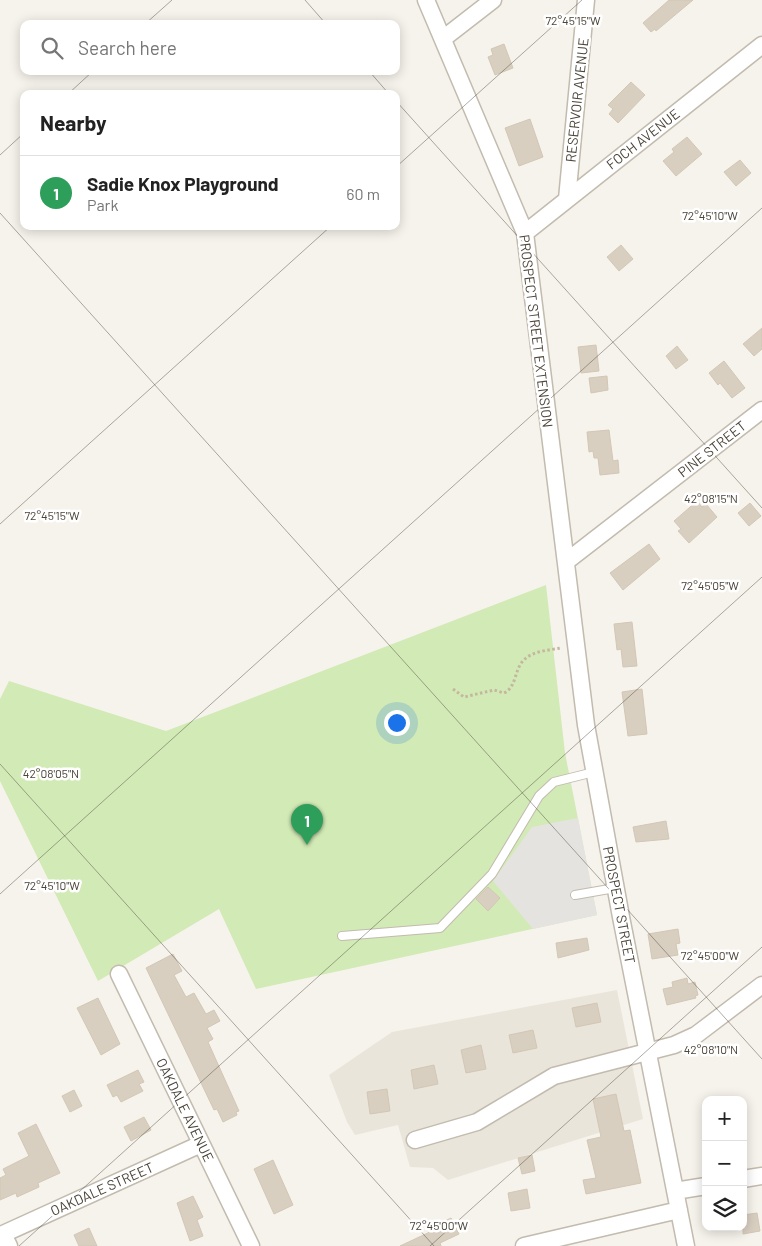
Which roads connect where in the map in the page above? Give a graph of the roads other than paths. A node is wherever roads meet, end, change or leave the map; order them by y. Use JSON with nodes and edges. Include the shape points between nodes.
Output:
{"nodes":[{"id":1,"x":426,"y":0,"type":"edge"},
{"id":2,"x":493,"y":0,"type":"edge"},
{"id":3,"x":586,"y":0,"type":"edge"},
{"id":4,"x":444,"y":38,"type":"junction"},
{"id":5,"x":762,"y":46,"type":"edge"},
{"id":6,"x":567,"y":200,"type":"junction"},
{"id":7,"x":525,"y":233,"type":"junction"},
{"id":8,"x":762,"y":410,"type":"edge"},
{"id":9,"x":567,"y":561,"type":"junction"},
{"id":10,"x":594,"y":772,"type":"junction"},
{"id":11,"x":615,"y":888,"type":"junction"},
{"id":12,"x":575,"y":895,"type":"dead end"},
{"id":13,"x":342,"y":936,"type":"dead end"},
{"id":14,"x":119,"y":974,"type":"dead end"},
{"id":15,"x":762,"y":985,"type":"edge"},
{"id":16,"x":648,"y":1054,"type":"junction"},
{"id":17,"x":415,"y":1140,"type":"dead end"},
{"id":18,"x":201,"y":1144,"type":"junction"},
{"id":19,"x":762,"y":1176,"type":"edge"},
{"id":20,"x":747,"y":1178,"type":"edge"},
{"id":21,"x":702,"y":1187,"type":"edge"},
{"id":22,"x":675,"y":1191,"type":"junction"},
{"id":23,"x":679,"y":1210,"type":"junction"},
{"id":24,"x":6,"y":1240,"type":"edge"},
{"id":25,"x":251,"y":1246,"type":"edge"},
{"id":26,"x":524,"y":1246,"type":"edge"},
{"id":27,"x":686,"y":1246,"type":"edge"}],
"edges":[{"from":1,"to":4,"type":"street","name":"PROSPECT STREET EXTENSION"},
{"from":2,"to":4,"type":"street"},
{"from":3,"to":6,"type":"street","name":"RESERVOIR AVENUE"},
{"from":4,"to":7,"type":"street","name":"PROSPECT STREET EXTENSION"},
{"from":5,"to":6,"type":"street","name":"FOCH AVENUE"},
{"from":6,"to":7,"type":"street","name":"FOCH AVENUE"},
{"from":7,"to":9,"type":"street","name":"PROSPECT STREET EXTENSION"},
{"from":8,"to":9,"type":"street","name":"PINE STREET"},
{"from":9,"to":10,"type":"street","name":"PROSPECT STREET"},
{"from":10,"to":11,"type":"street","name":"PROSPECT STREET"},
{"from":10,"to":13,"type":"lane","via":[[554,782],[539,796],[492,874],[440,928]]},
{"from":11,"to":12,"type":"lane"},
{"from":11,"to":16,"type":"street","name":"PROSPECT STREET"},
{"from":14,"to":18,"type":"street","name":"OAKDALE AVENUE"},
{"from":15,"to":16,"type":"street","via":[[696,1035]]},
{"from":16,"to":17,"type":"street","via":[[554,1076],[477,1122]]},
{"from":16,"to":22,"type":"street","name":"PROSPECT STREET"},
{"from":18,"to":24,"type":"street","name":"OAKDALE STREET"},
{"from":18,"to":25,"type":"street","name":"OAKDALE AVENUE"},
{"from":19,"to":20,"type":"street"},
{"from":21,"to":22,"type":"street"},
{"from":22,"to":23,"type":"street","name":"PROSPECT STREET"},
{"from":23,"to":26,"type":"street"},
{"from":23,"to":27,"type":"street","name":"PROSPECT STREET"}]}
